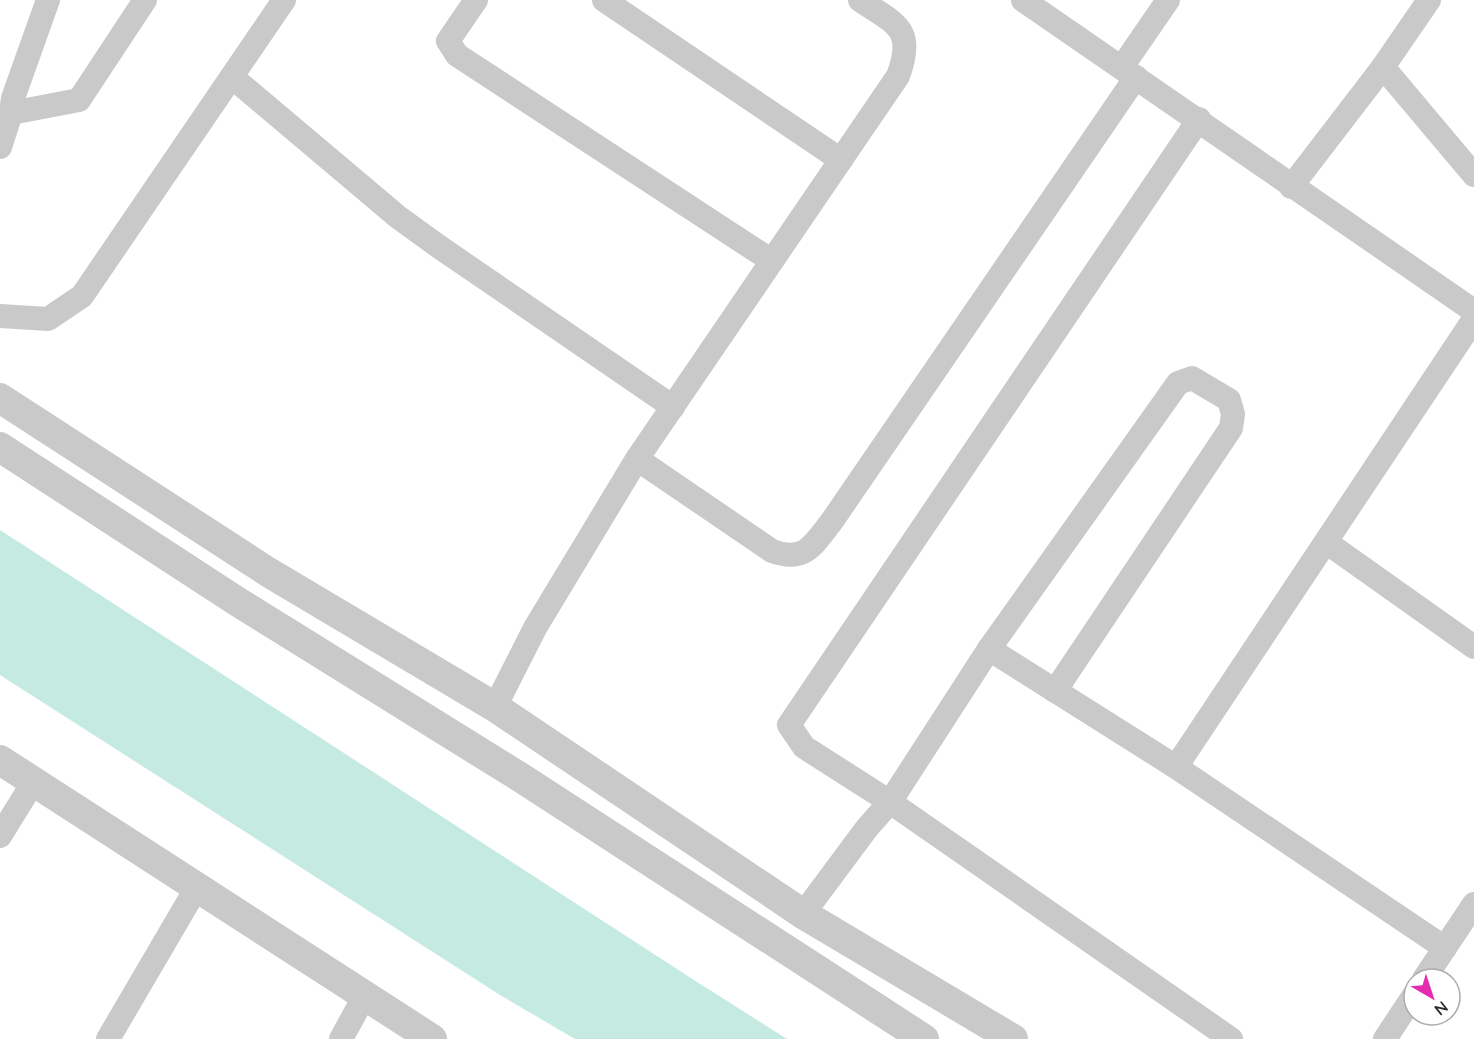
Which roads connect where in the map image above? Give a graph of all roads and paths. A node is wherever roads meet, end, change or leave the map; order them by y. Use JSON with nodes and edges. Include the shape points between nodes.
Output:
{"nodes":[{"id":1,"x":48,"y":0,"type":"edge"},
{"id":2,"x":145,"y":0,"type":"edge"},
{"id":3,"x":284,"y":0,"type":"edge"},
{"id":4,"x":476,"y":0,"type":"edge"},
{"id":5,"x":604,"y":0,"type":"edge"},
{"id":6,"x":860,"y":0,"type":"edge"},
{"id":7,"x":1023,"y":0,"type":"edge"},
{"id":8,"x":1168,"y":0,"type":"edge"},
{"id":9,"x":1429,"y":0,"type":"edge"},
{"id":10,"x":1383,"y":67,"type":"junction"},
{"id":11,"x":1129,"y":72,"type":"junction"},
{"id":12,"x":231,"y":77,"type":"junction"},
{"id":13,"x":11,"y":113,"type":"junction"},
{"id":14,"x":1199,"y":119,"type":"junction"},
{"id":15,"x":0,"y":147,"type":"edge"},
{"id":16,"x":841,"y":160,"type":"junction"},
{"id":17,"x":1474,"y":175,"type":"edge"},
{"id":18,"x":1291,"y":187,"type":"junction"},
{"id":19,"x":772,"y":261,"type":"junction"},
{"id":20,"x":1474,"y":311,"type":"edge"},
{"id":21,"x":0,"y":316,"type":"edge"},
{"id":22,"x":1474,"y":319,"type":"edge"},
{"id":23,"x":0,"y":398,"type":"edge"},
{"id":24,"x":673,"y":407,"type":"junction"},
{"id":25,"x":0,"y":447,"type":"edge"},
{"id":26,"x":637,"y":459,"type":"junction"},
{"id":27,"x":1326,"y":542,"type":"junction"},
{"id":28,"x":1474,"y":647,"type":"edge"},
{"id":29,"x":989,"y":649,"type":"junction"},
{"id":30,"x":1056,"y":691,"type":"junction"},
{"id":31,"x":495,"y":707,"type":"junction"},
{"id":32,"x":0,"y":759,"type":"edge"},
{"id":33,"x":1176,"y":767,"type":"junction"},
{"id":34,"x":34,"y":781,"type":"junction"},
{"id":35,"x":890,"y":802,"type":"junction"},
{"id":36,"x":0,"y":836,"type":"edge"},
{"id":37,"x":197,"y":887,"type":"junction"},
{"id":38,"x":1474,"y":904,"type":"edge"},
{"id":39,"x":803,"y":914,"type":"junction"},
{"id":40,"x":1445,"y":948,"type":"junction"},
{"id":41,"x":1433,"y":967,"type":"edge"},
{"id":42,"x":365,"y":995,"type":"junction"},
{"id":43,"x":1402,"y":1013,"type":"edge"},
{"id":44,"x":108,"y":1039,"type":"edge"},
{"id":45,"x":341,"y":1039,"type":"edge"},
{"id":46,"x":432,"y":1039,"type":"edge"},
{"id":47,"x":924,"y":1039,"type":"edge"},
{"id":48,"x":1013,"y":1039,"type":"edge"},
{"id":49,"x":1231,"y":1039,"type":"edge"},
{"id":50,"x":1384,"y":1039,"type":"edge"}],
"edges":[{"from":1,"to":13,"type":"street"},
{"from":2,"to":13,"type":"street","via":[[79,100]]},
{"from":3,"to":12,"type":"street"},
{"from":4,"to":19,"type":"street","via":[[448,41],[457,55]]},
{"from":5,"to":16,"type":"street"},
{"from":6,"to":16,"type":"street","via":[[895,24],[906,49],[898,76]]},
{"from":7,"to":11,"type":"street"},
{"from":8,"to":11,"type":"street"},
{"from":9,"to":10,"type":"street"},
{"from":10,"to":17,"type":"street"},
{"from":10,"to":18,"type":"street"},
{"from":11,"to":14,"type":"street"},
{"from":11,"to":26,"type":"street","via":[[832,521],[805,551],[795,556],[772,551]]},
{"from":12,"to":21,"type":"street","via":[[82,296],[48,319]]},
{"from":12,"to":24,"type":"street","via":[[398,217]]},
{"from":13,"to":15,"type":"street"},
{"from":14,"to":18,"type":"street"},
{"from":14,"to":35,"type":"street","via":[[789,725],[804,747]]},
{"from":16,"to":19,"type":"street"},
{"from":18,"to":20,"type":"street"},
{"from":19,"to":24,"type":"street"},
{"from":22,"to":27,"type":"street"},
{"from":23,"to":31,"type":"street","via":[[268,572]]},
{"from":24,"to":26,"type":"street"},
{"from":25,"to":47,"type":"street"},
{"from":26,"to":31,"type":"street","via":[[535,628]]},
{"from":27,"to":28,"type":"street"},
{"from":27,"to":33,"type":"street"},
{"from":29,"to":30,"type":"street"},
{"from":29,"to":30,"type":"street","via":[[1178,383],[1192,378],[1229,400],[1231,428]]},
{"from":29,"to":35,"type":"street"},
{"from":30,"to":33,"type":"street"},
{"from":31,"to":39,"type":"street"},
{"from":32,"to":34,"type":"street"},
{"from":33,"to":40,"type":"street"},
{"from":34,"to":36,"type":"street"},
{"from":34,"to":37,"type":"street"},
{"from":35,"to":39,"type":"street"},
{"from":35,"to":49,"type":"street"},
{"from":37,"to":42,"type":"street"},
{"from":37,"to":44,"type":"street"},
{"from":38,"to":40,"type":"street"},
{"from":39,"to":48,"type":"street"},
{"from":40,"to":41,"type":"street"},
{"from":42,"to":45,"type":"street"},
{"from":42,"to":46,"type":"street"},
{"from":43,"to":50,"type":"street"}]}
